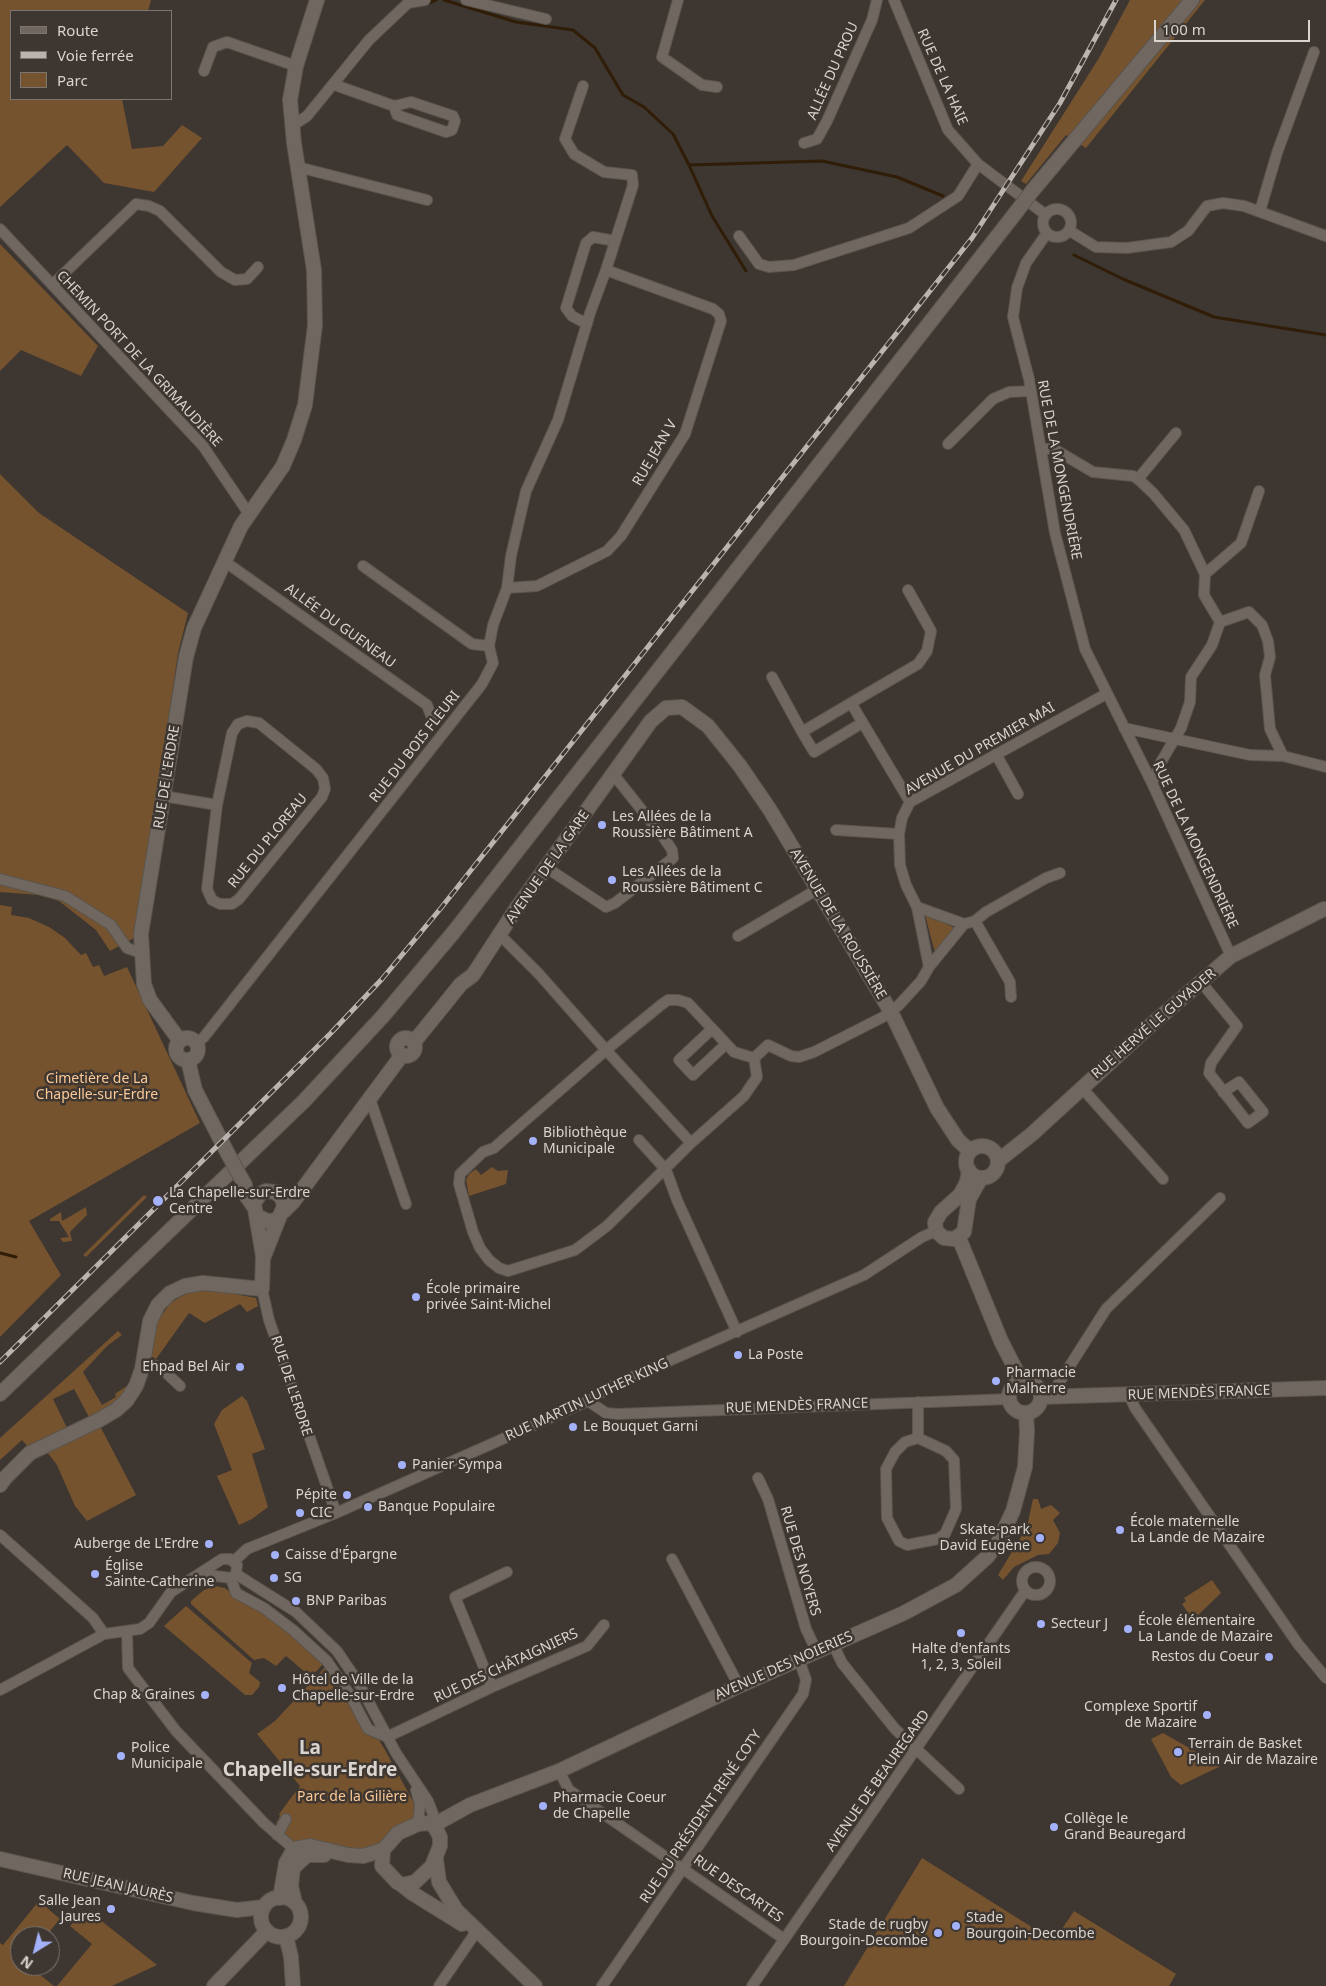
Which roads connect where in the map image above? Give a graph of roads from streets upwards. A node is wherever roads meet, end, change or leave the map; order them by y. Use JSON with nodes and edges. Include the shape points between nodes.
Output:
{"nodes":[{"id":1,"x":317,"y":0,"type":"edge"},
{"id":2,"x":425,"y":0,"type":"edge"},
{"id":3,"x":466,"y":0,"type":"edge"},
{"id":4,"x":678,"y":0,"type":"edge"},
{"id":5,"x":876,"y":0,"type":"edge"},
{"id":6,"x":894,"y":0,"type":"edge"},
{"id":7,"x":1192,"y":0,"type":"edge"},
{"id":8,"x":546,"y":19,"type":"dead end"},
{"id":9,"x":1314,"y":52,"type":"dead end"},
{"id":10,"x":296,"y":66,"type":"junction"},
{"id":11,"x":204,"y":71,"type":"dead end"},
{"id":12,"x":335,"y":85,"type":"junction"},
{"id":13,"x":583,"y":86,"type":"dead end"},
{"id":14,"x":717,"y":88,"type":"dead end"},
{"id":15,"x":394,"y":106,"type":"junction"},
{"id":16,"x":292,"y":126,"type":"junction"},
{"id":17,"x":804,"y":143,"type":"dead end"},
{"id":18,"x":978,"y":164,"type":"junction"},
{"id":19,"x":298,"y":167,"type":"junction"},
{"id":20,"x":428,"y":200,"type":"dead end"},
{"id":21,"x":1260,"y":211,"type":"junction"},
{"id":22,"x":1046,"y":215,"type":"junction"},
{"id":23,"x":0,"y":229,"type":"edge"},
{"id":24,"x":1070,"y":231,"type":"junction"},
{"id":25,"x":1047,"y":233,"type":"junction"},
{"id":26,"x":739,"y":236,"type":"dead end"},
{"id":27,"x":1326,"y":236,"type":"edge"},
{"id":28,"x":615,"y":241,"type":"junction"},
{"id":29,"x":258,"y":266,"type":"dead end"},
{"id":30,"x":606,"y":270,"type":"junction"},
{"id":31,"x":52,"y":285,"type":"junction"},
{"id":32,"x":587,"y":324,"type":"junction"},
{"id":33,"x":1031,"y":391,"type":"junction"},
{"id":34,"x":1176,"y":432,"type":"dead end"},
{"id":35,"x":948,"y":444,"type":"dead end"},
{"id":36,"x":1041,"y":449,"type":"junction"},
{"id":37,"x":1138,"y":479,"type":"junction"},
{"id":38,"x":1259,"y":491,"type":"dead end"},
{"id":39,"x":249,"y":514,"type":"junction"},
{"id":40,"x":224,"y":561,"type":"junction"},
{"id":41,"x":363,"y":566,"type":"dead end"},
{"id":42,"x":1205,"y":574,"type":"junction"},
{"id":43,"x":507,"y":588,"type":"junction"},
{"id":44,"x":908,"y":590,"type":"dead end"},
{"id":45,"x":1220,"y":622,"type":"junction"},
{"id":46,"x":489,"y":646,"type":"junction"},
{"id":47,"x":772,"y":677,"type":"dead end"},
{"id":48,"x":1106,"y":694,"type":"junction"},
{"id":49,"x":851,"y":703,"type":"junction"},
{"id":50,"x":688,"y":709,"type":"joint"},
{"id":51,"x":432,"y":718,"type":"dead end"},
{"id":52,"x":862,"y":723,"type":"junction"},
{"id":53,"x":1124,"y":728,"type":"junction"},
{"id":54,"x":802,"y":732,"type":"junction"},
{"id":55,"x":1175,"y":740,"type":"junction"},
{"id":56,"x":996,"y":754,"type":"junction"},
{"id":57,"x":1283,"y":756,"type":"junction"},
{"id":58,"x":1326,"y":767,"type":"edge"},
{"id":59,"x":614,"y":775,"type":"junction"},
{"id":60,"x":1152,"y":783,"type":"junction"},
{"id":61,"x":1018,"y":794,"type":"dead end"},
{"id":62,"x":164,"y":796,"type":"junction"},
{"id":63,"x":910,"y":802,"type":"junction"},
{"id":64,"x":217,"y":805,"type":"junction"},
{"id":65,"x":836,"y":830,"type":"dead end"},
{"id":66,"x":899,"y":834,"type":"junction"},
{"id":67,"x":547,"y":868,"type":"junction"},
{"id":68,"x":1060,"y":873,"type":"dead end"},
{"id":69,"x":0,"y":879,"type":"edge"},
{"id":70,"x":818,"y":889,"type":"junction"},
{"id":71,"x":917,"y":907,"type":"junction"},
{"id":72,"x":1325,"y":909,"type":"edge"},
{"id":73,"x":975,"y":920,"type":"junction"},
{"id":74,"x":964,"y":924,"type":"junction"},
{"id":75,"x":500,"y":935,"type":"junction"},
{"id":76,"x":738,"y":936,"type":"dead end"},
{"id":77,"x":141,"y":953,"type":"junction"},
{"id":78,"x":1231,"y":956,"type":"junction"},
{"id":79,"x":929,"y":967,"type":"junction"},
{"id":80,"x":1200,"y":982,"type":"junction"},
{"id":81,"x":1011,"y":997,"type":"dead end"},
{"id":82,"x":891,"y":1012,"type":"junction"},
{"id":83,"x":712,"y":1029,"type":"junction"},
{"id":84,"x":180,"y":1041,"type":"junction"},
{"id":85,"x":196,"y":1044,"type":"junction"},
{"id":86,"x":726,"y":1044,"type":"junction"},
{"id":87,"x":606,"y":1050,"type":"junction"},
{"id":88,"x":754,"y":1058,"type":"junction"},
{"id":89,"x":188,"y":1060,"type":"junction"},
{"id":90,"x":1082,"y":1088,"type":"junction"},
{"id":91,"x":1224,"y":1092,"type":"dead end"},
{"id":92,"x":370,"y":1099,"type":"junction"},
{"id":93,"x":639,"y":1140,"type":"dead end"},
{"id":94,"x":691,"y":1144,"type":"junction"},
{"id":95,"x":970,"y":1151,"type":"junction"},
{"id":96,"x":998,"y":1161,"type":"junction"},
{"id":97,"x":666,"y":1170,"type":"junction"},
{"id":98,"x":969,"y":1170,"type":"junction"},
{"id":99,"x":981,"y":1178,"type":"junction"},
{"id":100,"x":1163,"y":1179,"type":"dead end"},
{"id":101,"x":243,"y":1180,"type":"junction"},
{"id":102,"x":263,"y":1192,"type":"junction"},
{"id":103,"x":1220,"y":1198,"type":"dead end"},
{"id":104,"x":406,"y":1204,"type":"dead end"},
{"id":105,"x":281,"y":1209,"type":"junction"},
{"id":106,"x":255,"y":1211,"type":"junction"},
{"id":107,"x":936,"y":1231,"type":"junction"},
{"id":108,"x":959,"y":1238,"type":"junction"},
{"id":109,"x":263,"y":1256,"type":"junction"},
{"id":110,"x":262,"y":1289,"type":"junction"},
{"id":111,"x":737,"y":1332,"type":"junction"},
{"id":112,"x":144,"y":1361,"type":"junction"},
{"id":113,"x":1022,"y":1382,"type":"junction"},
{"id":114,"x":180,"y":1386,"type":"dead end"},
{"id":115,"x":1326,"y":1388,"type":"edge"},
{"id":116,"x":0,"y":1394,"type":"edge"},
{"id":117,"x":1129,"y":1395,"type":"junction"},
{"id":118,"x":1045,"y":1397,"type":"junction"},
{"id":119,"x":1009,"y":1398,"type":"junction"},
{"id":120,"x":588,"y":1401,"type":"junction"},
{"id":121,"x":918,"y":1402,"type":"junction"},
{"id":122,"x":1026,"y":1413,"type":"junction"},
{"id":123,"x":918,"y":1438,"type":"junction"},
{"id":124,"x":758,"y":1478,"type":"dead end"},
{"id":125,"x":0,"y":1485,"type":"edge"},
{"id":126,"x":336,"y":1513,"type":"junction"},
{"id":127,"x":0,"y":1535,"type":"edge"},
{"id":128,"x":672,"y":1559,"type":"dead end"},
{"id":129,"x":234,"y":1560,"type":"junction"},
{"id":130,"x":219,"y":1562,"type":"junction"},
{"id":131,"x":507,"y":1572,"type":"dead end"},
{"id":132,"x":200,"y":1574,"type":"junction"},
{"id":133,"x":229,"y":1576,"type":"junction"},
{"id":134,"x":1025,"y":1591,"type":"dead end"},
{"id":135,"x":604,"y":1625,"type":"dead end"},
{"id":136,"x":127,"y":1632,"type":"junction"},
{"id":137,"x":104,"y":1634,"type":"junction"},
{"id":138,"x":833,"y":1644,"type":"junction"},
{"id":139,"x":817,"y":1652,"type":"junction"},
{"id":140,"x":799,"y":1659,"type":"junction"},
{"id":141,"x":1326,"y":1678,"type":"edge"},
{"id":142,"x":739,"y":1686,"type":"junction"},
{"id":143,"x":492,"y":1687,"type":"junction"},
{"id":144,"x":0,"y":1690,"type":"edge"},
{"id":145,"x":386,"y":1736,"type":"junction"},
{"id":146,"x":915,"y":1750,"type":"junction"},
{"id":147,"x":559,"y":1771,"type":"junction"},
{"id":148,"x":415,"y":1784,"type":"junction"},
{"id":149,"x":959,"y":1789,"type":"dead end"},
{"id":150,"x":286,"y":1819,"type":"dead end"},
{"id":151,"x":418,"y":1824,"type":"junction"},
{"id":152,"x":434,"y":1825,"type":"junction"},
{"id":153,"x":277,"y":1835,"type":"junction"},
{"id":154,"x":294,"y":1849,"type":"junction"},
{"id":155,"x":383,"y":1850,"type":"junction"},
{"id":156,"x":436,"y":1858,"type":"junction"},
{"id":157,"x":0,"y":1859,"type":"edge"},
{"id":158,"x":382,"y":1866,"type":"junction"},
{"id":159,"x":683,"y":1868,"type":"junction"},
{"id":160,"x":402,"y":1884,"type":"junction"},
{"id":161,"x":280,"y":1898,"type":"junction"},
{"id":162,"x":294,"y":1903,"type":"junction"},
{"id":163,"x":264,"y":1920,"type":"junction"},
{"id":164,"x":476,"y":1932,"type":"junction"},
{"id":165,"x":286,"y":1936,"type":"junction"},
{"id":166,"x":784,"y":1939,"type":"junction"},
{"id":167,"x":214,"y":1986,"type":"edge"},
{"id":168,"x":293,"y":1986,"type":"edge"},
{"id":169,"x":439,"y":1986,"type":"edge"},
{"id":170,"x":535,"y":1986,"type":"edge"},
{"id":171,"x":602,"y":1986,"type":"edge"},
{"id":172,"x":752,"y":1986,"type":"edge"}],
"edges":[{"from":1,"to":10,"type":"street","name":"RUE DE L'ERDRE"},
{"from":2,"to":12,"type":"street","via":[[408,3],[369,40]]},
{"from":3,"to":8,"type":"street"},
{"from":4,"to":14,"type":"street","via":[[662,57],[702,85]]},
{"from":5,"to":17,"type":"street","name":"ALLÉE DU PROU","via":[[872,20],[824,127],[817,139]]},
{"from":6,"to":18,"type":"street","name":"RUE DE LA HAIE","via":[[948,130]]},
{"from":7,"to":116,"type":"street","bridge":true,"via":[[1033,190],[453,933],[383,1016],[297,1108]]},
{"from":9,"to":21,"type":"street","via":[[1277,153]]},
{"from":10,"to":11,"type":"street","via":[[227,42],[213,47]]},
{"from":10,"to":16,"type":"street","name":"RUE DE L'ERDRE","via":[[290,100]]},
{"from":12,"to":15,"type":"street"},
{"from":12,"to":16,"type":"street","via":[[307,116]]},
{"from":13,"to":28,"type":"street","name":"RUE DU BOIS FLEURI","via":[[565,139],[574,154],[604,172],[632,175],[633,185]]},
{"from":15,"to":15,"type":"street","via":[[397,115],[446,132],[452,130],[453,116],[411,102]]},
{"from":16,"to":19,"type":"street","name":"RUE DE L'ERDRE"},
{"from":18,"to":22,"type":"street","name":"RUE DE LA HAIE"},
{"from":18,"to":26,"type":"street","via":[[958,196],[909,228],[794,265],[769,267],[759,264]]},
{"from":19,"to":20,"type":"street"},
{"from":19,"to":39,"type":"street","name":"RUE DE L'ERDRE","via":[[314,270],[312,358],[305,405],[294,440],[283,466]]},
{"from":21,"to":24,"type":"street","via":[[1223,203],[1207,206],[1188,231],[1171,242],[1128,248],[1096,247]]},
{"from":21,"to":27,"type":"street"},
{"from":22,"to":24,"type":"street","via":[[1056,209],[1064,210],[1071,219]]},
{"from":22,"to":25,"type":"street","via":[[1043,226]]},
{"from":23,"to":31,"type":"street","name":"CHEMIN PORT DE LA GRIMAUDIÈRE"},
{"from":24,"to":25,"type":"street","via":[[1059,238]]},
{"from":25,"to":33,"type":"street","name":"RUE DE LA MONGENDRIÈRE","via":[[1026,263],[1016,288],[1013,307],[1014,325]]},
{"from":28,"to":30,"type":"street","name":"RUE DU BOIS FLEURI"},
{"from":28,"to":32,"type":"street","via":[[593,237],[586,243],[566,308],[572,316]]},
{"from":29,"to":31,"type":"street","via":[[247,279],[235,280],[221,272],[160,211],[136,204]]},
{"from":30,"to":32,"type":"street","name":"RUE DU BOIS FLEURI"},
{"from":30,"to":43,"type":"street","name":"RUE JEAN V","via":[[713,309],[721,321],[685,434],[621,536],[607,551],[537,586]]},
{"from":31,"to":39,"type":"street","name":"CHEMIN PORT DE LA GRIMAUDIÈRE","via":[[203,446]]},
{"from":32,"to":43,"type":"street","name":"RUE DU BOIS FLEURI","via":[[558,420],[526,491]]},
{"from":33,"to":35,"type":"street","via":[[1009,392],[993,399]]},
{"from":33,"to":36,"type":"street","name":"RUE DE LA MONGENDRIÈRE"},
{"from":34,"to":37,"type":"street"},
{"from":36,"to":37,"type":"street","via":[[1054,449],[1093,472]]},
{"from":36,"to":48,"type":"street","name":"RUE DE LA MONGENDRIÈRE","via":[[1055,533],[1078,623],[1085,649]]},
{"from":37,"to":42,"type":"street","via":[[1184,530]]},
{"from":38,"to":42,"type":"street","via":[[1241,543]]},
{"from":39,"to":40,"type":"street","name":"RUE DE L'ERDRE"},
{"from":40,"to":51,"type":"street","name":"ALLÉE DU GUENEAU","via":[[427,705]]},
{"from":40,"to":62,"type":"street","name":"RUE DE L'ERDRE","via":[[194,628],[186,657]]},
{"from":41,"to":46,"type":"street","via":[[472,644]]},
{"from":42,"to":45,"type":"street","via":[[1204,595]]},
{"from":43,"to":46,"type":"street","name":"RUE DU BOIS FLEURI"},
{"from":44,"to":49,"type":"street","via":[[931,632],[927,651],[918,664]]},
{"from":45,"to":55,"type":"street","via":[[1212,644],[1191,677],[1190,702]]},
{"from":45,"to":57,"type":"street","via":[[1249,612],[1262,625],[1270,657],[1265,675],[1270,729]]},
{"from":46,"to":85,"type":"street","name":"RUE DU BOIS FLEURI","via":[[493,664],[482,684]]},
{"from":47,"to":54,"type":"street"},
{"from":48,"to":53,"type":"street","name":"RUE DE LA MONGENDRIÈRE"},
{"from":48,"to":56,"type":"street","name":"AVENUE DU PREMIER MAI"},
{"from":49,"to":52,"type":"street"},
{"from":49,"to":54,"type":"street"},
{"from":50,"to":59,"type":"street","name":"AVENUE DE LA GARE","via":[[673,706],[658,714]]},
{"from":50,"to":70,"type":"street","name":"AVENUE DE LA ROUSSIÈRE","via":[[708,726],[740,766]]},
{"from":52,"to":54,"type":"street","via":[[814,752]]},
{"from":52,"to":63,"type":"street"},
{"from":53,"to":55,"type":"street"},
{"from":53,"to":60,"type":"street","name":"RUE DE LA MONGENDRIÈRE"},
{"from":55,"to":57,"type":"street","via":[[1250,755]]},
{"from":55,"to":60,"type":"street"},
{"from":56,"to":61,"type":"street"},
{"from":56,"to":63,"type":"street","name":"AVENUE DU PREMIER MAI"},
{"from":57,"to":58,"type":"street"},
{"from":59,"to":67,"type":"street","name":"AVENUE DE LA GARE"},
{"from":59,"to":67,"type":"street","via":[[664,838],[673,858],[616,903],[606,907]]},
{"from":60,"to":78,"type":"street","name":"RUE DE LA MONGENDRIÈRE"},
{"from":62,"to":64,"type":"street"},
{"from":62,"to":77,"type":"street","name":"RUE DE L'ERDRE","via":[[141,934]]},
{"from":63,"to":66,"type":"street","name":"AVENUE DU PREMIER MAI"},
{"from":64,"to":64,"type":"street","name":"RUE DU PLOREAU","via":[[232,733],[238,724],[247,721],[259,723],[323,778],[325,789],[322,797],[240,899],[232,904],[212,900],[207,889]]},
{"from":65,"to":66,"type":"street"},
{"from":66,"to":71,"type":"street","name":"AVENUE DU PREMIER MAI","via":[[900,865]]},
{"from":67,"to":75,"type":"street","name":"AVENUE DE LA GARE"},
{"from":68,"to":73,"type":"street"},
{"from":69,"to":77,"type":"street","via":[[65,896],[110,925],[128,948]]},
{"from":70,"to":76,"type":"street"},
{"from":70,"to":82,"type":"street","name":"AVENUE DE LA ROUSSIÈRE"},
{"from":71,"to":74,"type":"street"},
{"from":71,"to":79,"type":"street","name":"AVENUE DU PREMIER MAI"},
{"from":72,"to":78,"type":"street","name":"RUE HERVÉ LE GUYADER"},
{"from":73,"to":74,"type":"street"},
{"from":73,"to":81,"type":"street","via":[[1010,982]]},
{"from":74,"to":79,"type":"street"},
{"from":75,"to":87,"type":"street"},
{"from":75,"to":92,"type":"street","name":"AVENUE DE LA GARE","via":[[473,975],[460,984],[414,1042],[406,1038],[400,1041],[398,1049],[402,1055]]},
{"from":77,"to":84,"type":"street","name":"RUE DE L'ERDRE","via":[[144,984],[150,1000]]},
{"from":78,"to":80,"type":"street","name":"RUE HERVÉ LE GUYADER"},
{"from":79,"to":82,"type":"street"},
{"from":80,"to":90,"type":"street","name":"RUE HERVÉ LE GUYADER"},
{"from":80,"to":91,"type":"street","via":[[1236,1026],[1211,1063],[1209,1073]]},
{"from":82,"to":88,"type":"street","via":[[814,1052],[791,1056],[768,1044]]},
{"from":82,"to":95,"type":"street","name":"AVENUE DE LA ROUSSIÈRE","via":[[937,1108],[958,1140]]},
{"from":83,"to":86,"type":"street"},
{"from":83,"to":86,"type":"street","via":[[679,1060],[693,1075]]},
{"from":83,"to":87,"type":"street","via":[[688,1003],[668,1000]]},
{"from":84,"to":85,"type":"street","via":[[190,1039]]},
{"from":84,"to":89,"type":"street","via":[[177,1054]]},
{"from":85,"to":89,"type":"street","via":[[197,1054]]},
{"from":86,"to":88,"type":"street","via":[[734,1052]]},
{"from":87,"to":94,"type":"street"},
{"from":87,"to":97,"type":"street","via":[[460,1174],[459,1184],[472,1232],[480,1248],[489,1260],[508,1271],[575,1250]]},
{"from":88,"to":94,"type":"street","via":[[757,1078],[744,1096]]},
{"from":89,"to":101,"type":"street","name":"RUE DE L'ERDRE","bridge":true,"via":[[195,1090]]},
{"from":90,"to":96,"type":"street","name":"RUE HERVÉ LE GUYADER"},
{"from":90,"to":100,"type":"street"},
{"from":92,"to":104,"type":"street"},
{"from":92,"to":105,"type":"street","name":"AVENUE DE LA GARE","via":[[301,1190]]},
{"from":93,"to":97,"type":"street"},
{"from":94,"to":97,"type":"street"},
{"from":95,"to":96,"type":"street","via":[[984,1146],[996,1154]]},
{"from":95,"to":98,"type":"street","via":[[966,1164]]},
{"from":96,"to":99,"type":"street","via":[[992,1175]]},
{"from":97,"to":111,"type":"street"},
{"from":98,"to":99,"type":"street"},
{"from":98,"to":107,"type":"street","via":[[960,1195],[937,1217]]},
{"from":99,"to":108,"type":"street","via":[[969,1199],[965,1228]]},
{"from":101,"to":102,"type":"street"},
{"from":101,"to":106,"type":"street","name":"RUE DE L'ERDRE"},
{"from":102,"to":105,"type":"street","via":[[275,1192]]},
{"from":102,"to":106,"type":"street","via":[[255,1200]]},
{"from":103,"to":118,"type":"street","via":[[1113,1300]]},
{"from":105,"to":106,"type":"street","via":[[270,1222]]},
{"from":105,"to":109,"type":"street","name":"RUE DE L'ERDRE"},
{"from":106,"to":109,"type":"street","name":"RUE DE L'ERDRE"},
{"from":107,"to":108,"type":"street","via":[[948,1240]]},
{"from":107,"to":111,"type":"street","name":"RUE MARTIN LUTHER KING","via":[[864,1275]]},
{"from":108,"to":113,"type":"street","via":[[1001,1341]]},
{"from":109,"to":110,"type":"street","name":"RUE DE L'ERDRE"},
{"from":110,"to":112,"type":"street","via":[[203,1283],[177,1289],[164,1298],[154,1312]]},
{"from":110,"to":126,"type":"street","name":"RUE DE L'ERDRE"},
{"from":111,"to":120,"type":"street","name":"RUE MARTIN LUTHER KING","via":[[612,1386]]},
{"from":112,"to":114,"type":"street","via":[[161,1368]]},
{"from":112,"to":125,"type":"street","via":[[136,1386],[121,1407],[30,1453]]},
{"from":113,"to":118,"type":"street","via":[[1036,1385]]},
{"from":113,"to":119,"type":"street","via":[[1012,1388]]},
{"from":115,"to":117,"type":"street","name":"RUE MENDÈS FRANCE"},
{"from":117,"to":118,"type":"street","name":"RUE MENDÈS FRANCE"},
{"from":117,"to":141,"type":"street","via":[[1298,1644]]},
{"from":118,"to":122,"type":"street","via":[[1036,1408]]},
{"from":119,"to":121,"type":"street","name":"RUE MENDÈS FRANCE"},
{"from":119,"to":122,"type":"street","via":[[1014,1408]]},
{"from":120,"to":121,"type":"street","name":"RUE MENDÈS FRANCE","via":[[606,1413],[618,1414]]},
{"from":120,"to":126,"type":"street","name":"RUE MARTIN LUTHER KING"},
{"from":121,"to":123,"type":"street"},
{"from":122,"to":138,"type":"street","name":"AVENUE DES NOIERIES","via":[[1025,1467],[1019,1492],[1006,1526],[987,1557],[950,1588],[904,1613]]},
{"from":123,"to":123,"type":"street","via":[[905,1442],[886,1469],[887,1518],[898,1541],[907,1545],[938,1539],[945,1534],[956,1510],[954,1460],[946,1451]]},
{"from":124,"to":139,"type":"street","name":"RUE DES NOYERS","via":[[768,1498],[806,1629]]},
{"from":126,"to":129,"type":"street","name":"RUE MARTIN LUTHER KING","via":[[247,1549]]},
{"from":127,"to":137,"type":"street","via":[[93,1618]]},
{"from":128,"to":142,"type":"street"},
{"from":129,"to":130,"type":"street","via":[[226,1558]]},
{"from":129,"to":133,"type":"street","via":[[237,1565]]},
{"from":130,"to":132,"type":"street"},
{"from":130,"to":133,"type":"street","via":[[217,1569]]},
{"from":131,"to":143,"type":"street","via":[[455,1596]]},
{"from":132,"to":133,"type":"street"},
{"from":132,"to":136,"type":"street","via":[[171,1592],[149,1623]]},
{"from":133,"to":145,"type":"street","via":[[296,1612],[337,1651],[358,1682]]},
{"from":133,"to":145,"type":"street","via":[[236,1593],[294,1630],[327,1661],[368,1729]]},
{"from":134,"to":146,"type":"street","name":"AVENUE DE BEAUREGARD"},
{"from":135,"to":143,"type":"street","name":"RUE DES CHÂTAIGNIERS","via":[[587,1646]]},
{"from":136,"to":137,"type":"street"},
{"from":136,"to":153,"type":"street","via":[[128,1668],[176,1731]]},
{"from":137,"to":144,"type":"street"},
{"from":138,"to":139,"type":"street","name":"AVENUE DES NOIERIES"},
{"from":138,"to":146,"type":"street","via":[[842,1663]]},
{"from":139,"to":140,"type":"street","name":"AVENUE DES NOIERIES"},
{"from":140,"to":142,"type":"street","name":"AVENUE DES NOIERIES"},
{"from":140,"to":159,"type":"street","name":"RUE DU PRÉSIDENT RENÉ COTY","via":[[806,1680],[803,1694]]},
{"from":142,"to":147,"type":"street","name":"AVENUE DES NOIERIES"},
{"from":143,"to":145,"type":"street","name":"RUE DES CHÂTAIGNIERS"},
{"from":145,"to":148,"type":"street"},
{"from":146,"to":149,"type":"street"},
{"from":146,"to":166,"type":"street","name":"AVENUE DE BEAUREGARD"},
{"from":147,"to":152,"type":"street","name":"AVENUE DES NOIERIES","via":[[470,1805]]},
{"from":147,"to":159,"type":"street","name":"RUE DESCARTES","via":[[569,1790]]},
{"from":148,"to":151,"type":"street","via":[[420,1805]]},
{"from":148,"to":152,"type":"street","via":[[428,1801],[434,1814]]},
{"from":150,"to":153,"type":"street"},
{"from":151,"to":152,"type":"street"},
{"from":151,"to":155,"type":"street","via":[[398,1833]]},
{"from":152,"to":156,"type":"street","via":[[440,1837]]},
{"from":153,"to":154,"type":"street"},
{"from":154,"to":155,"type":"street","via":[[310,1846],[364,1856]]},
{"from":154,"to":161,"type":"street","via":[[286,1862]]},
{"from":155,"to":158,"type":"street"},
{"from":156,"to":160,"type":"street","via":[[421,1879]]},
{"from":156,"to":164,"type":"street","via":[[443,1891]]},
{"from":157,"to":163,"type":"street","name":"RUE JEAN JAURÈS","via":[[237,1910]]},
{"from":158,"to":160,"type":"street","via":[[388,1875]]},
{"from":158,"to":162,"type":"street","via":[[307,1855],[294,1868],[290,1886]]},
{"from":159,"to":166,"type":"street","name":"RUE DESCARTES"},
{"from":159,"to":171,"type":"street","name":"RUE DU PRÉSIDENT RENÉ COTY"},
{"from":160,"to":164,"type":"street"},
{"from":161,"to":162,"type":"street"},
{"from":161,"to":163,"type":"street","via":[[271,1900]]},
{"from":162,"to":165,"type":"street","via":[[300,1911],[301,1920],[297,1928]]},
{"from":163,"to":165,"type":"street","via":[[278,1937]]},
{"from":163,"to":167,"type":"street"},
{"from":164,"to":169,"type":"street"},
{"from":164,"to":170,"type":"street"},
{"from":165,"to":168,"type":"street","via":[[292,1958]]},
{"from":166,"to":172,"type":"street","name":"AVENUE DE BEAUREGARD"}]}
